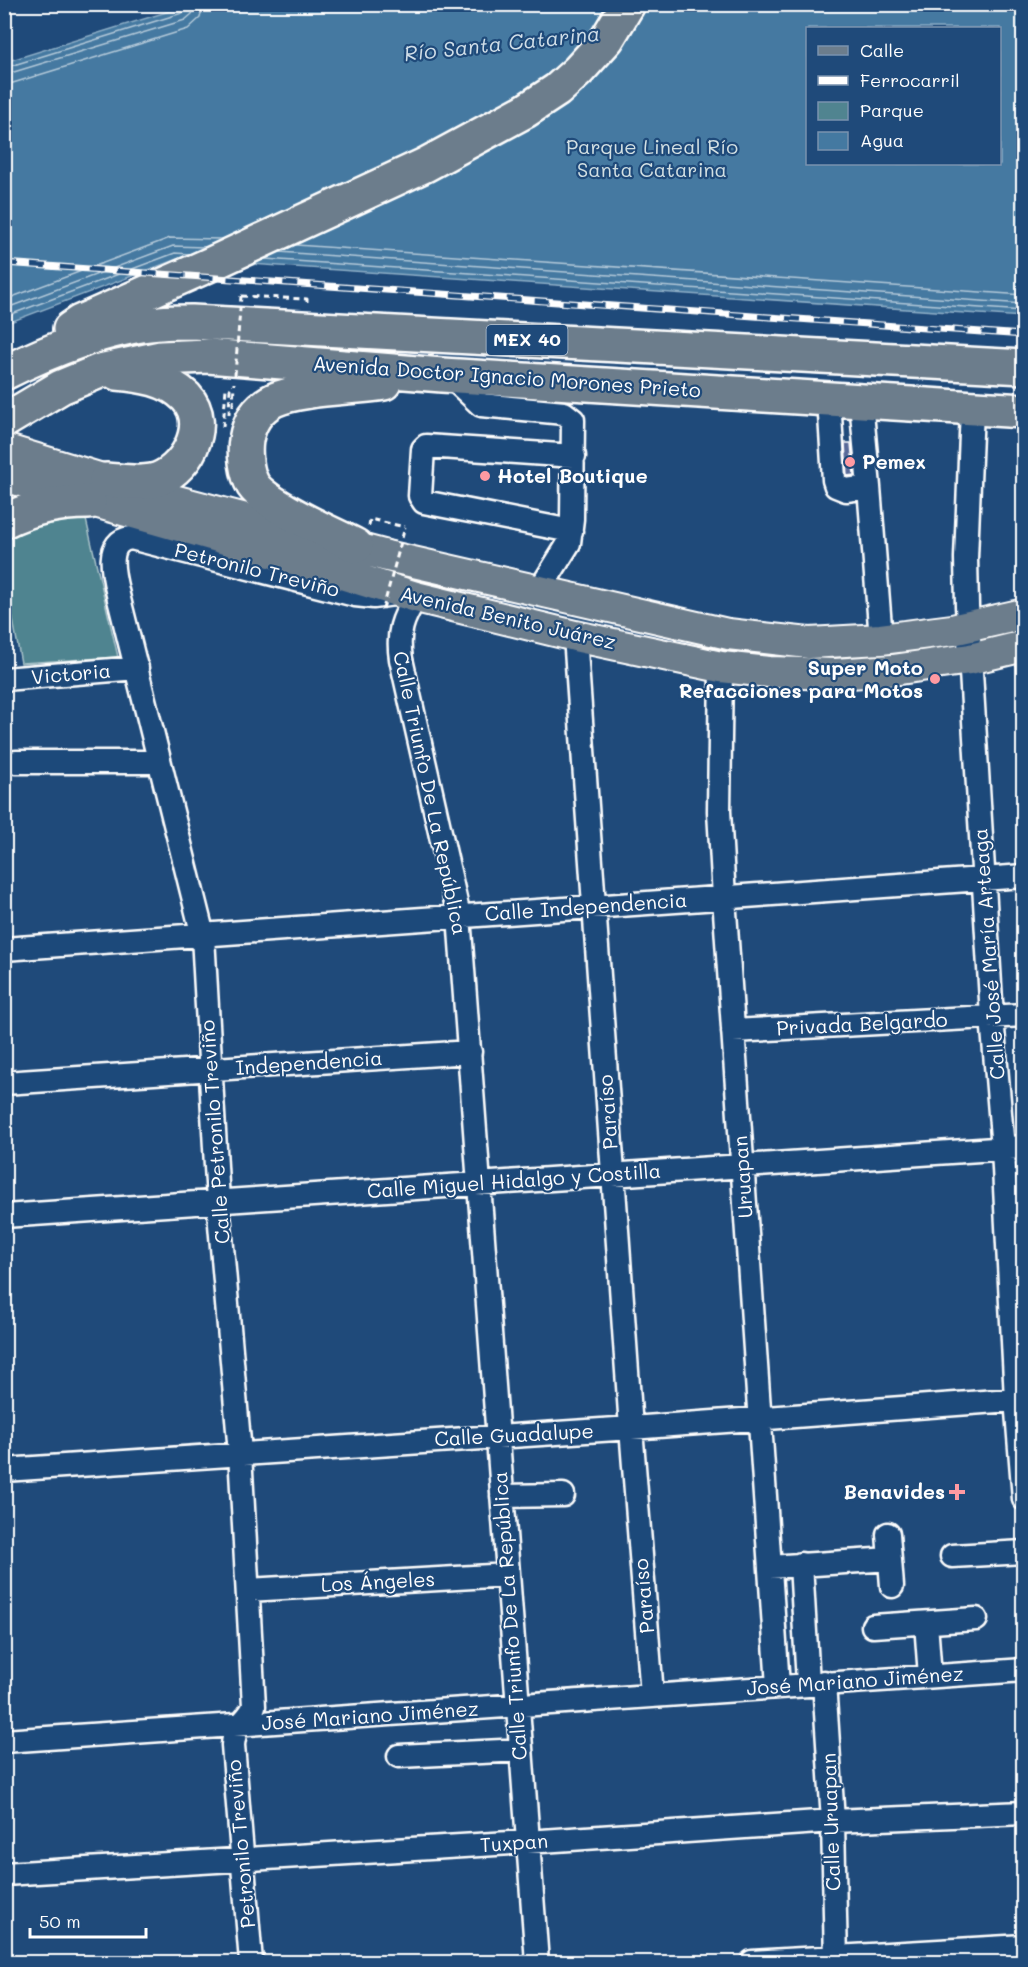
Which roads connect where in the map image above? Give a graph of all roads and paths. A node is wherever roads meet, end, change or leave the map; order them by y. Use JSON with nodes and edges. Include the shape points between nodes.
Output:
{"nodes":[{"id":1,"x":628,"y":4,"type":"edge"},
{"id":2,"x":241,"y":296,"type":"dead end"},
{"id":3,"x":36,"y":357,"type":"junction"},
{"id":4,"x":1023,"y":367,"type":"edge"},
{"id":5,"x":100,"y":371,"type":"junction"},
{"id":6,"x":4,"y":373,"type":"edge"},
{"id":7,"x":235,"y":375,"type":"dead end"},
{"id":8,"x":445,"y":375,"type":"junction"},
{"id":9,"x":829,"y":399,"type":"junction"},
{"id":10,"x":861,"y":402,"type":"junction"},
{"id":11,"x":972,"y":408,"type":"junction"},
{"id":12,"x":1023,"y":411,"type":"edge"},
{"id":13,"x":4,"y":421,"type":"edge"},
{"id":14,"x":18,"y":453,"type":"edge"},
{"id":15,"x":574,"y":456,"type":"junction"},
{"id":16,"x":4,"y":476,"type":"edge"},
{"id":17,"x":869,"y":487,"type":"junction"},
{"id":18,"x":98,"y":491,"type":"junction"},
{"id":19,"x":4,"y":521,"type":"edge"},
{"id":20,"x":405,"y":527,"type":"dead end"},
{"id":21,"x":571,"y":531,"type":"junction"},
{"id":22,"x":117,"y":543,"type":"joint"},
{"id":23,"x":356,"y":546,"type":"junction"},
{"id":24,"x":450,"y":571,"type":"junction"},
{"id":25,"x":539,"y":591,"type":"junction"},
{"id":26,"x":399,"y":600,"type":"junction"},
{"id":27,"x":1023,"y":614,"type":"edge"},
{"id":28,"x":968,"y":627,"type":"junction"},
{"id":29,"x":575,"y":636,"type":"junction"},
{"id":30,"x":881,"y":639,"type":"junction"},
{"id":31,"x":1023,"y":646,"type":"edge"},
{"id":32,"x":970,"y":659,"type":"junction"},
{"id":33,"x":722,"y":667,"type":"junction"},
{"id":34,"x":136,"y":668,"type":"junction"},
{"id":35,"x":4,"y":679,"type":"edge"},
{"id":36,"x":15,"y":762,"type":"dead end"},
{"id":37,"x":159,"y":762,"type":"junction"},
{"id":38,"x":1023,"y":876,"type":"edge"},
{"id":39,"x":984,"y":878,"type":"junction"},
{"id":40,"x":724,"y":897,"type":"junction"},
{"id":41,"x":594,"y":906,"type":"junction"},
{"id":42,"x":459,"y":916,"type":"junction"},
{"id":43,"x":202,"y":936,"type":"junction"},
{"id":44,"x":4,"y":949,"type":"edge"},
{"id":45,"x":1023,"y":1015,"type":"edge"},
{"id":46,"x":992,"y":1017,"type":"junction"},
{"id":47,"x":733,"y":1031,"type":"junction"},
{"id":48,"x":470,"y":1052,"type":"junction"},
{"id":49,"x":210,"y":1070,"type":"junction"},
{"id":50,"x":4,"y":1083,"type":"edge"},
{"id":51,"x":1013,"y":1148,"type":"edge"},
{"id":52,"x":742,"y":1166,"type":"junction"},
{"id":53,"x":613,"y":1175,"type":"junction"},
{"id":54,"x":479,"y":1184,"type":"junction"},
{"id":55,"x":218,"y":1201,"type":"junction"},
{"id":56,"x":4,"y":1216,"type":"edge"},
{"id":57,"x":1020,"y":1399,"type":"edge"},
{"id":58,"x":758,"y":1419,"type":"junction"},
{"id":59,"x":631,"y":1428,"type":"junction"},
{"id":60,"x":497,"y":1436,"type":"junction"},
{"id":61,"x":240,"y":1453,"type":"junction"},
{"id":62,"x":4,"y":1470,"type":"edge"},
{"id":63,"x":563,"y":1495,"type":"dead end"},
{"id":64,"x":502,"y":1496,"type":"junction"},
{"id":65,"x":1023,"y":1499,"type":"edge"},
{"id":66,"x":888,"y":1534,"type":"dead end"},
{"id":67,"x":1023,"y":1552,"type":"edge"},
{"id":68,"x":952,"y":1556,"type":"dead end"},
{"id":69,"x":890,"y":1559,"type":"junction"},
{"id":70,"x":801,"y":1564,"type":"junction"},
{"id":71,"x":770,"y":1567,"type":"junction"},
{"id":72,"x":508,"y":1575,"type":"junction"},
{"id":73,"x":892,"y":1586,"type":"dead end"},
{"id":74,"x":248,"y":1590,"type":"junction"},
{"id":75,"x":976,"y":1619,"type":"dead end"},
{"id":76,"x":926,"y":1623,"type":"junction"},
{"id":77,"x":873,"y":1626,"type":"dead end"},
{"id":78,"x":1023,"y":1670,"type":"edge"},
{"id":79,"x":930,"y":1676,"type":"junction"},
{"id":80,"x":816,"y":1683,"type":"junction"},
{"id":81,"x":778,"y":1686,"type":"junction"},
{"id":82,"x":652,"y":1695,"type":"junction"},
{"id":83,"x":516,"y":1705,"type":"junction"},
{"id":84,"x":238,"y":1726,"type":"junction"},
{"id":85,"x":4,"y":1741,"type":"edge"},
{"id":86,"x":520,"y":1750,"type":"junction"},
{"id":87,"x":399,"y":1756,"type":"dead end"},
{"id":88,"x":1023,"y":1813,"type":"edge"},
{"id":89,"x":833,"y":1821,"type":"junction"},
{"id":90,"x":527,"y":1842,"type":"junction"},
{"id":91,"x":242,"y":1858,"type":"junction"},
{"id":92,"x":4,"y":1874,"type":"edge"},
{"id":93,"x":1023,"y":1946,"type":"edge"},
{"id":94,"x":836,"y":1960,"type":"edge"},
{"id":95,"x":251,"y":1962,"type":"edge"},
{"id":96,"x":537,"y":1962,"type":"edge"},
{"id":97,"x":752,"y":1962,"type":"edge"}],
"edges":[{"from":1,"to":3,"type":"highway","via":[[607,39],[578,71],[525,111],[425,165],[80,322]]},
{"from":2,"to":7,"type":"path","bridge":true},
{"from":3,"to":4,"type":"highway","name":"Avenida Doctor Ignacio Morones Prieto","number":"MEX 40","via":[[122,329],[159,322],[192,322]]},
{"from":3,"to":6,"type":"highway","name":"Avenida Doctor Ignacio Morones Prieto","number":"MEX 40"},
{"from":5,"to":8,"type":"highway","name":"Avenida Doctor Ignacio Morones Prieto","number":"MEX 40","via":[[161,358],[208,356]]},
{"from":5,"to":13,"type":"highway","name":"Avenida Doctor Ignacio Morones Prieto","number":"MEX 40","via":[[61,387]]},
{"from":5,"to":18,"type":"highway","via":[[133,374],[170,385],[194,408],[196,427],[190,452],[175,471],[151,481]]},
{"from":8,"to":9,"type":"highway","name":"Avenida Doctor Ignacio Morones Prieto","number":"MEX 40"},
{"from":8,"to":15,"type":"street","via":[[481,405],[564,413],[573,420]]},
{"from":8,"to":23,"type":"highway","via":[[307,392],[277,399],[263,406],[254,417],[246,444],[247,469],[253,484],[281,508]]},
{"from":9,"to":10,"type":"highway","name":"Avenida Doctor Ignacio Morones Prieto","number":"MEX 40"},
{"from":9,"to":17,"type":"street","via":[[835,484],[846,490]]},
{"from":10,"to":11,"type":"highway","name":"Avenida Doctor Ignacio Morones Prieto","number":"MEX 40"},
{"from":10,"to":17,"type":"street"},
{"from":11,"to":12,"type":"highway","name":"Avenida Doctor Ignacio Morones Prieto","number":"MEX 40"},
{"from":11,"to":28,"type":"street","name":"Calle José María Arteaga","via":[[966,558]]},
{"from":14,"to":18,"type":"main road","name":"Avenida Benito Juárez"},
{"from":15,"to":21,"type":"street"},
{"from":15,"to":21,"type":"street","via":[[426,446],[420,496],[424,502]]},
{"from":16,"to":18,"type":"main road","name":"Avenida Benito Juárez"},
{"from":17,"to":30,"type":"street"},
{"from":18,"to":19,"type":"highway"},
{"from":18,"to":23,"type":"main road","name":"Avenida Benito Juárez","via":[[158,496]]},
{"from":18,"to":26,"type":"main road","name":"Avenida Benito Juárez"},
{"from":20,"to":26,"type":"path","bridge":true},
{"from":21,"to":25,"type":"street","via":[[569,543]]},
{"from":22,"to":26,"type":"street","name":"Petronilo Treviño","via":[[131,538],[354,596]]},
{"from":22,"to":34,"type":"street","name":"Calle Petronilo Treviño","via":[[112,567]]},
{"from":23,"to":24,"type":"main road","name":"Avenida Benito Juárez"},
{"from":24,"to":25,"type":"main road","name":"Avenida Benito Juárez"},
{"from":24,"to":26,"type":"main road"},
{"from":25,"to":30,"type":"main road","name":"Avenida Benito Juárez","via":[[728,634],[809,643]]},
{"from":26,"to":29,"type":"main road","name":"Avenida Benito Juárez"},
{"from":26,"to":42,"type":"street","name":"Calle Triunfo De La República","via":[[404,615],[398,640],[401,659]]},
{"from":27,"to":28,"type":"main road","name":"Avenida Benito Juárez"},
{"from":28,"to":30,"type":"main road","name":"Avenida Benito Juárez"},
{"from":28,"to":32,"type":"street","name":"Calle José María Arteaga"},
{"from":29,"to":33,"type":"main road","name":"Avenida Benito Juárez"},
{"from":29,"to":41,"type":"street","name":"Paraíso"},
{"from":31,"to":32,"type":"main road","name":"Avenida Benito Juárez"},
{"from":32,"to":33,"type":"main road","name":"Avenida Benito Juárez","via":[[835,674]]},
{"from":32,"to":39,"type":"street","name":"Calle José María Arteaga"},
{"from":33,"to":40,"type":"street","name":"Uruapan","via":[[719,811]]},
{"from":34,"to":35,"type":"street","name":"Victoria"},
{"from":34,"to":37,"type":"street","name":"Calle Petronilo Treviño"},
{"from":36,"to":37,"type":"street"},
{"from":37,"to":43,"type":"street","name":"Calle Petronilo Treviño"},
{"from":38,"to":39,"type":"street","name":"Calle Independencia"},
{"from":39,"to":40,"type":"street","name":"Calle Independencia"},
{"from":39,"to":46,"type":"street","name":"Calle José María Arteaga"},
{"from":40,"to":41,"type":"street","name":"Calle Independencia"},
{"from":40,"to":47,"type":"street","name":"Uruapan"},
{"from":41,"to":42,"type":"street","name":"Calle Independencia"},
{"from":41,"to":53,"type":"street","name":"Paraíso"},
{"from":42,"to":43,"type":"street","name":"Calle Independencia"},
{"from":42,"to":48,"type":"street","name":"Calle Triunfo De La República"},
{"from":43,"to":44,"type":"street","name":"Calle Independencia"},
{"from":43,"to":49,"type":"street","name":"Calle Petronilo Treviño"},
{"from":45,"to":46,"type":"street","name":"Privada Belgardo"},
{"from":46,"to":47,"type":"street","name":"Privada Belgardo"},
{"from":46,"to":51,"type":"street","name":"Calle José María Arteaga"},
{"from":47,"to":52,"type":"street","name":"Uruapan"},
{"from":48,"to":49,"type":"street","name":"Independencia"},
{"from":48,"to":54,"type":"street","name":"Calle Triunfo De La República"},
{"from":49,"to":50,"type":"street","name":"Independencia"},
{"from":49,"to":55,"type":"street","name":"Calle Petronilo Treviño"},
{"from":51,"to":52,"type":"street","name":"Calle Miguel Hidalgo y Costilla"},
{"from":51,"to":57,"type":"street","name":"Calle José María Arteaga"},
{"from":52,"to":53,"type":"street","name":"Calle Miguel Hidalgo y Costilla"},
{"from":52,"to":58,"type":"street","name":"Uruapan"},
{"from":53,"to":54,"type":"street","name":"Calle Miguel Hidalgo y Costilla"},
{"from":53,"to":59,"type":"street","name":"Paraíso"},
{"from":54,"to":55,"type":"street","name":"Calle Miguel Hidalgo y Costilla"},
{"from":54,"to":60,"type":"street","name":"Calle Triunfo De La República"},
{"from":55,"to":56,"type":"street","name":"Calle Miguel Hidalgo y Costilla"},
{"from":55,"to":61,"type":"street","name":"Calle Petronilo Treviño"},
{"from":57,"to":58,"type":"street","name":"Calle Guadalupe"},
{"from":57,"to":65,"type":"street","name":"Calle José María Arteaga"},
{"from":58,"to":59,"type":"street","name":"Calle Guadalupe"},
{"from":58,"to":71,"type":"street","name":"Uruapan"},
{"from":59,"to":60,"type":"street","name":"Calle Guadalupe"},
{"from":59,"to":82,"type":"street","name":"Paraíso"},
{"from":60,"to":61,"type":"street","name":"Calle Guadalupe"},
{"from":60,"to":64,"type":"street","name":"Calle Triunfo De La República"},
{"from":61,"to":62,"type":"street","name":"Calle Guadalupe"},
{"from":61,"to":74,"type":"street","name":"Calle Petronilo Treviño"},
{"from":63,"to":64,"type":"street"},
{"from":64,"to":72,"type":"street","name":"Calle Triunfo De La República"},
{"from":66,"to":69,"type":"street"},
{"from":67,"to":68,"type":"street"},
{"from":69,"to":70,"type":"street"},
{"from":69,"to":73,"type":"street"},
{"from":70,"to":71,"type":"street"},
{"from":70,"to":80,"type":"street","name":"Calle Uruapan"},
{"from":71,"to":81,"type":"street","name":"Uruapan"},
{"from":72,"to":74,"type":"street","name":"Los Ángeles"},
{"from":72,"to":83,"type":"street","name":"Calle Triunfo De La República"},
{"from":74,"to":84,"type":"street","name":"Calle Petronilo Treviño","via":[[254,1706]]},
{"from":75,"to":76,"type":"street"},
{"from":76,"to":77,"type":"street"},
{"from":76,"to":79,"type":"street"},
{"from":78,"to":79,"type":"street","name":"José Mariano Jiménez"},
{"from":79,"to":80,"type":"street","name":"José Mariano Jiménez"},
{"from":80,"to":81,"type":"street","name":"José Mariano Jiménez"},
{"from":80,"to":89,"type":"street","name":"Calle Uruapan"},
{"from":81,"to":82,"type":"street","name":"José Mariano Jiménez"},
{"from":82,"to":83,"type":"street","name":"José Mariano Jiménez"},
{"from":83,"to":84,"type":"street","name":"José Mariano Jiménez"},
{"from":83,"to":86,"type":"street","name":"Calle Triunfo De La República"},
{"from":84,"to":85,"type":"street","name":"José Mariano Jiménez"},
{"from":84,"to":91,"type":"street","name":"Petronilo Treviño","via":[[233,1745]]},
{"from":86,"to":87,"type":"street"},
{"from":86,"to":90,"type":"street","name":"Calle Triunfo De La República"},
{"from":88,"to":89,"type":"street","name":"Tuxpan"},
{"from":89,"to":90,"type":"street","name":"Tuxpan"},
{"from":89,"to":94,"type":"street","name":"Calle Uruapan"},
{"from":90,"to":91,"type":"street","name":"Tuxpan"},
{"from":90,"to":96,"type":"street","name":"Calle Triunfo De La República"},
{"from":91,"to":92,"type":"street","name":"Tuxpan"},
{"from":91,"to":95,"type":"street","name":"Petronilo Treviño"},
{"from":93,"to":94,"type":"street"},
{"from":94,"to":97,"type":"street"}]}
